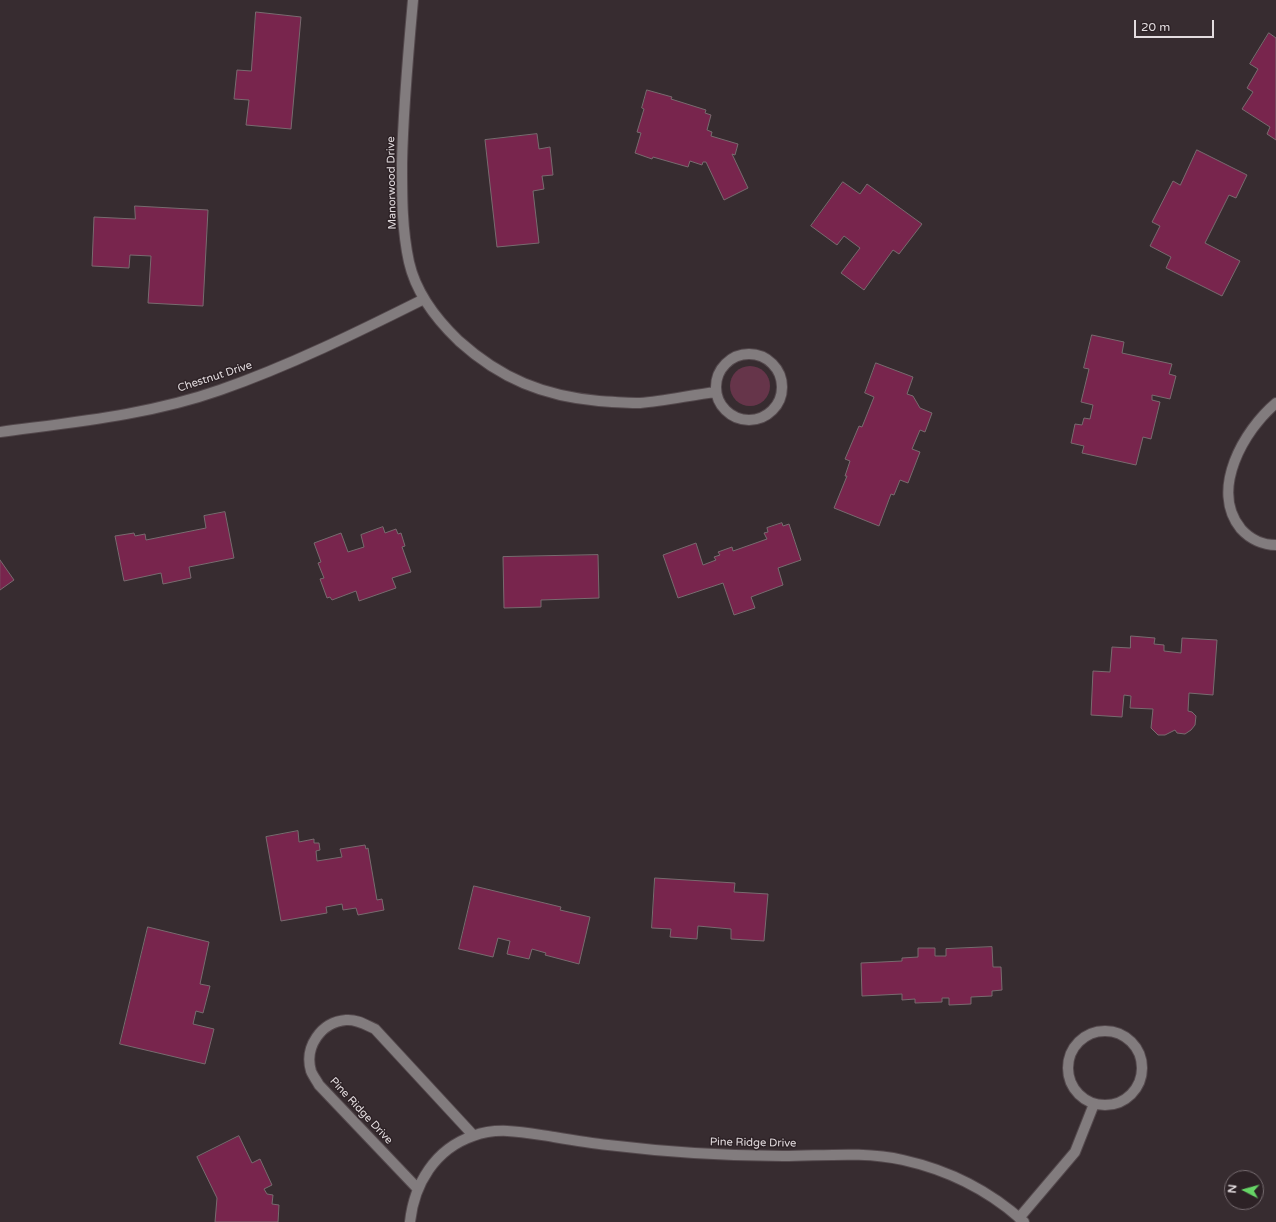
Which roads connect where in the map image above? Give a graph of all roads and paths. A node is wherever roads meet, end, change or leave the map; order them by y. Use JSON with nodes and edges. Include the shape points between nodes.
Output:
{"nodes":[{"id":1,"x":413,"y":0,"type":"edge"},
{"id":2,"x":424,"y":298,"type":"junction"},
{"id":3,"x":716,"y":392,"type":"junction"},
{"id":4,"x":1276,"y":403,"type":"edge"},
{"id":5,"x":0,"y":432,"type":"edge"},
{"id":6,"x":1276,"y":545,"type":"edge"},
{"id":7,"x":1094,"y":1104,"type":"junction"},
{"id":8,"x":473,"y":1135,"type":"junction"},
{"id":9,"x":417,"y":1188,"type":"junction"},
{"id":10,"x":1021,"y":1220,"type":"edge"},
{"id":11,"x":410,"y":1222,"type":"edge"}],
"edges":[{"from":1,"to":2,"type":"street","name":"Manorwood Drive","via":[[405,90],[402,214],[409,263]]},
{"from":2,"to":3,"type":"street","name":"Manorwood Drive","via":[[448,330],[480,359],[515,380],[546,392],[576,399],[614,402],[640,402]]},
{"from":2,"to":5,"type":"street","name":"Chestnut Drive","via":[[357,332],[219,391],[118,416]]},
{"from":3,"to":3,"type":"street","via":[[726,412],[736,418],[747,420],[758,419],[768,414],[781,397],[783,386],[774,365],[766,358],[745,353],[726,362],[719,371]]},
{"from":4,"to":6,"type":"street","via":[[1258,421],[1242,446],[1229,480],[1233,516],[1244,532],[1262,543]]},
{"from":7,"to":7,"type":"street","via":[[1116,1104],[1126,1099],[1140,1081],[1142,1070],[1137,1048],[1130,1040],[1110,1030],[1099,1030],[1083,1037],[1072,1049],[1068,1060],[1070,1082],[1076,1092]]},
{"from":7,"to":10,"type":"street","name":"Pine Ridge Drive","via":[[1075,1152]]},
{"from":8,"to":9,"type":"street","name":"Pine Ridge Drive","via":[[442,1154],[432,1164]]},
{"from":8,"to":9,"type":"street","name":"Pine Ridge Drive","via":[[375,1029],[358,1021],[346,1019],[332,1023],[321,1031],[313,1042],[310,1055],[311,1072],[319,1085]]},
{"from":8,"to":10,"type":"street","name":"Pine Ridge Drive","via":[[511,1130],[596,1143],[689,1153],[859,1155],[901,1159],[940,1170],[962,1180],[996,1199]]},
{"from":9,"to":11,"type":"street","name":"Pine Ridge Drive","via":[[411,1206]]}]}
